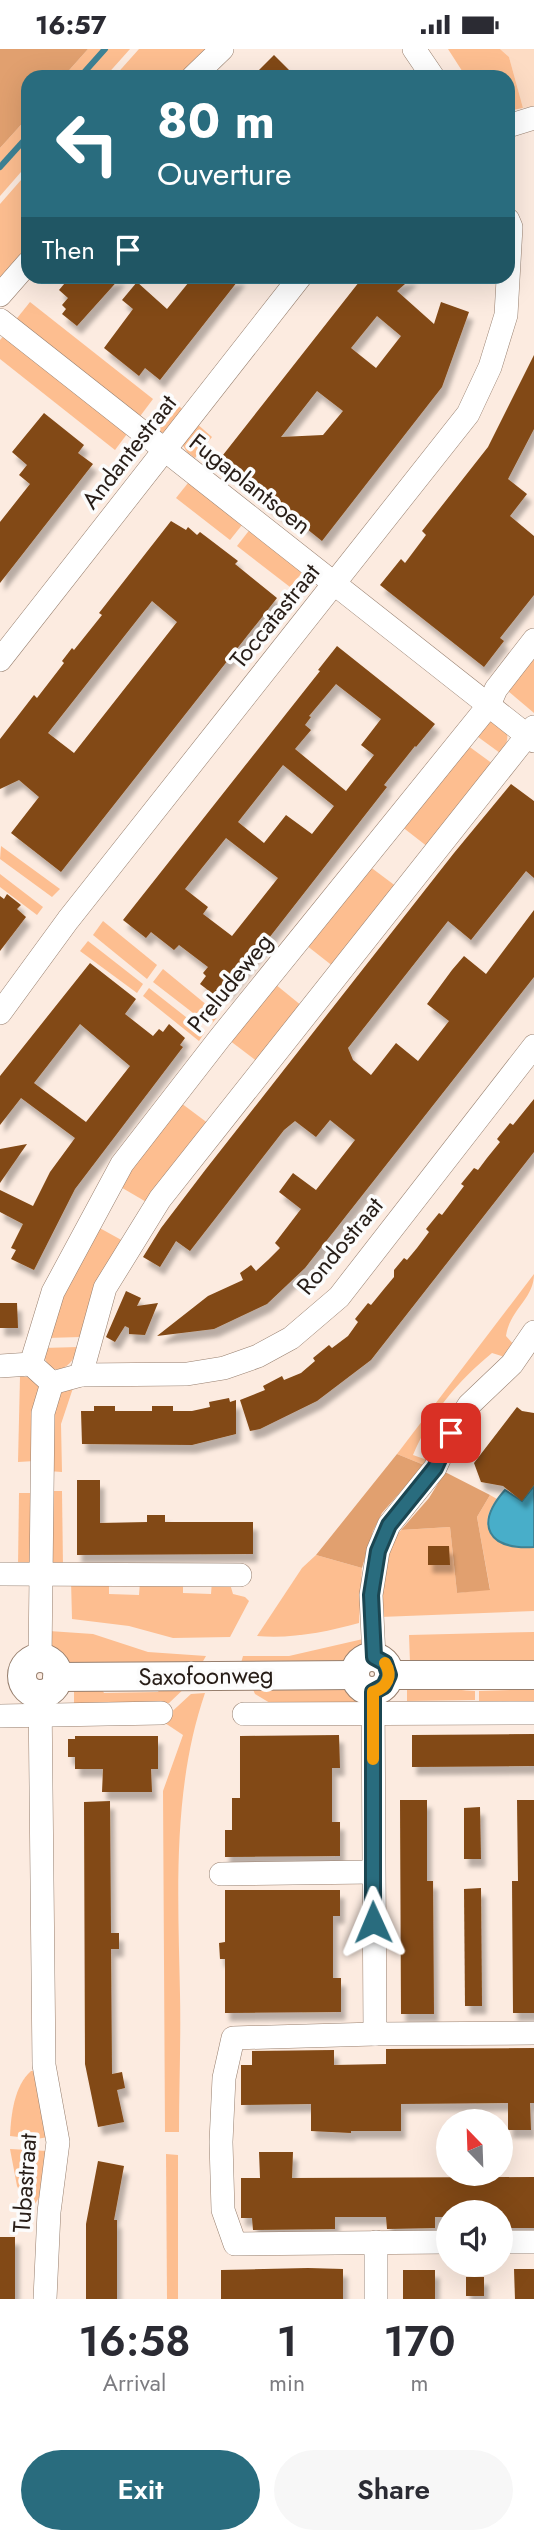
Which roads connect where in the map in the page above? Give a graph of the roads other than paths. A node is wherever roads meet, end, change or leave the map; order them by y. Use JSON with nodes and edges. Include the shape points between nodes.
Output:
{"nodes":[{"id":1,"x":222,"y":49,"type":"edge"},
{"id":2,"x":414,"y":49,"type":"edge"},
{"id":3,"x":200,"y":70,"type":"edge"},
{"id":4,"x":428,"y":70,"type":"edge"},
{"id":5,"x":534,"y":118,"type":"edge"},
{"id":6,"x":515,"y":124,"type":"edge"},
{"id":7,"x":21,"y":271,"type":"edge"},
{"id":8,"x":294,"y":284,"type":"edge"},
{"id":9,"x":508,"y":284,"type":"edge"},
{"id":10,"x":0,"y":295,"type":"edge"},
{"id":11,"x":0,"y":320,"type":"edge"},
{"id":12,"x":164,"y":449,"type":"junction"},
{"id":13,"x":335,"y":584,"type":"junction"},
{"id":14,"x":534,"y":639,"type":"edge"},
{"id":15,"x":0,"y":660,"type":"edge"},
{"id":16,"x":489,"y":705,"type":"junction"},
{"id":17,"x":532,"y":735,"type":"edge"},
{"id":18,"x":0,"y":1013,"type":"edge"},
{"id":19,"x":534,"y":1046,"type":"edge"},
{"id":20,"x":534,"y":1332,"type":"edge"},
{"id":21,"x":31,"y":1364,"type":"junction"},
{"id":22,"x":0,"y":1366,"type":"edge"},
{"id":23,"x":81,"y":1375,"type":"junction"},
{"id":24,"x":52,"y":1383,"type":"junction"},
{"id":25,"x":0,"y":1574,"type":"edge"},
{"id":26,"x":40,"y":1574,"type":"junction"},
{"id":27,"x":240,"y":1575,"type":"dead end"},
{"id":28,"x":534,"y":1675,"type":"edge"},
{"id":29,"x":33,"y":1683,"type":"edge"},
{"id":30,"x":373,"y":1683,"type":"junction"},
{"id":31,"x":161,"y":1713,"type":"dead end"},
{"id":32,"x":534,"y":1713,"type":"edge"},
{"id":33,"x":244,"y":1714,"type":"dead end"},
{"id":34,"x":0,"y":1716,"type":"edge"},
{"id":35,"x":373,"y":1872,"type":"junction"},
{"id":36,"x":221,"y":1874,"type":"dead end"},
{"id":37,"x":534,"y":2033,"type":"edge"},
{"id":38,"x":375,"y":2034,"type":"junction"},
{"id":39,"x":376,"y":2242,"type":"junction"},
{"id":40,"x":436,"y":2242,"type":"edge"},
{"id":41,"x":513,"y":2242,"type":"edge"},
{"id":42,"x":534,"y":2242,"type":"edge"},
{"id":43,"x":45,"y":2299,"type":"edge"},
{"id":44,"x":376,"y":2299,"type":"edge"}],
"edges":[{"from":1,"to":3,"type":"street"},
{"from":2,"to":4,"type":"street"},
{"from":5,"to":6,"type":"street"},
{"from":7,"to":10,"type":"street"},
{"from":8,"to":12,"type":"street","name":"Andantestraat"},
{"from":9,"to":13,"type":"street","name":"Toccatastraat","via":[[506,315],[468,414]]},
{"from":11,"to":12,"type":"street","name":"Fugaplantsoen"},
{"from":12,"to":13,"type":"street","name":"Fugaplantsoen"},
{"from":12,"to":15,"type":"street","name":"Andantestraat"},
{"from":13,"to":16,"type":"street","name":"Fugaplantsoen"},
{"from":13,"to":18,"type":"street","name":"Toccatastraat","via":[[68,920]]},
{"from":14,"to":16,"type":"street","name":"Preludeweg"},
{"from":16,"to":17,"type":"street","name":"Fugaplantsoen"},
{"from":16,"to":21,"type":"street","name":"Preludeweg","via":[[122,1164],[53,1291]]},
{"from":17,"to":23,"type":"street","via":[[504,763],[160,1199],[105,1288]]},
{"from":19,"to":23,"type":"street","name":"Rondostraat","via":[[339,1297],[291,1338],[224,1368],[187,1374]]},
{"from":20,"to":30,"type":"street","via":[[512,1364],[469,1405],[435,1468],[389,1525],[378,1551],[371,1595]]},
{"from":21,"to":22,"type":"street"},
{"from":21,"to":24,"type":"street"},
{"from":23,"to":24,"type":"street"},
{"from":24,"to":26,"type":"street","via":[[43,1413]]},
{"from":25,"to":26,"type":"street"},
{"from":26,"to":27,"type":"street"},
{"from":26,"to":29,"type":"street"},
{"from":28,"to":30,"type":"street","name":"Saxofoonweg"},
{"from":29,"to":30,"type":"street","name":"Saxofoonweg"},
{"from":29,"to":31,"type":"street","name":"Saxofoonweg"},
{"from":29,"to":34,"type":"street","name":"Saxofoonweg"},
{"from":29,"to":43,"type":"street","name":"Tubastraat","via":[[44,2065],[58,2142]]},
{"from":30,"to":32,"type":"street","name":"Saxofoonweg"},
{"from":30,"to":33,"type":"street","name":"Saxofoonweg"},
{"from":30,"to":35,"type":"street"},
{"from":35,"to":36,"type":"street"},
{"from":35,"to":38,"type":"street"},
{"from":37,"to":38,"type":"street"},
{"from":38,"to":39,"type":"street","via":[[233,2038],[224,2078],[221,2143],[223,2210],[235,2244]]},
{"from":39,"to":40,"type":"street"},
{"from":39,"to":44,"type":"street"},
{"from":41,"to":42,"type":"street"}]}
